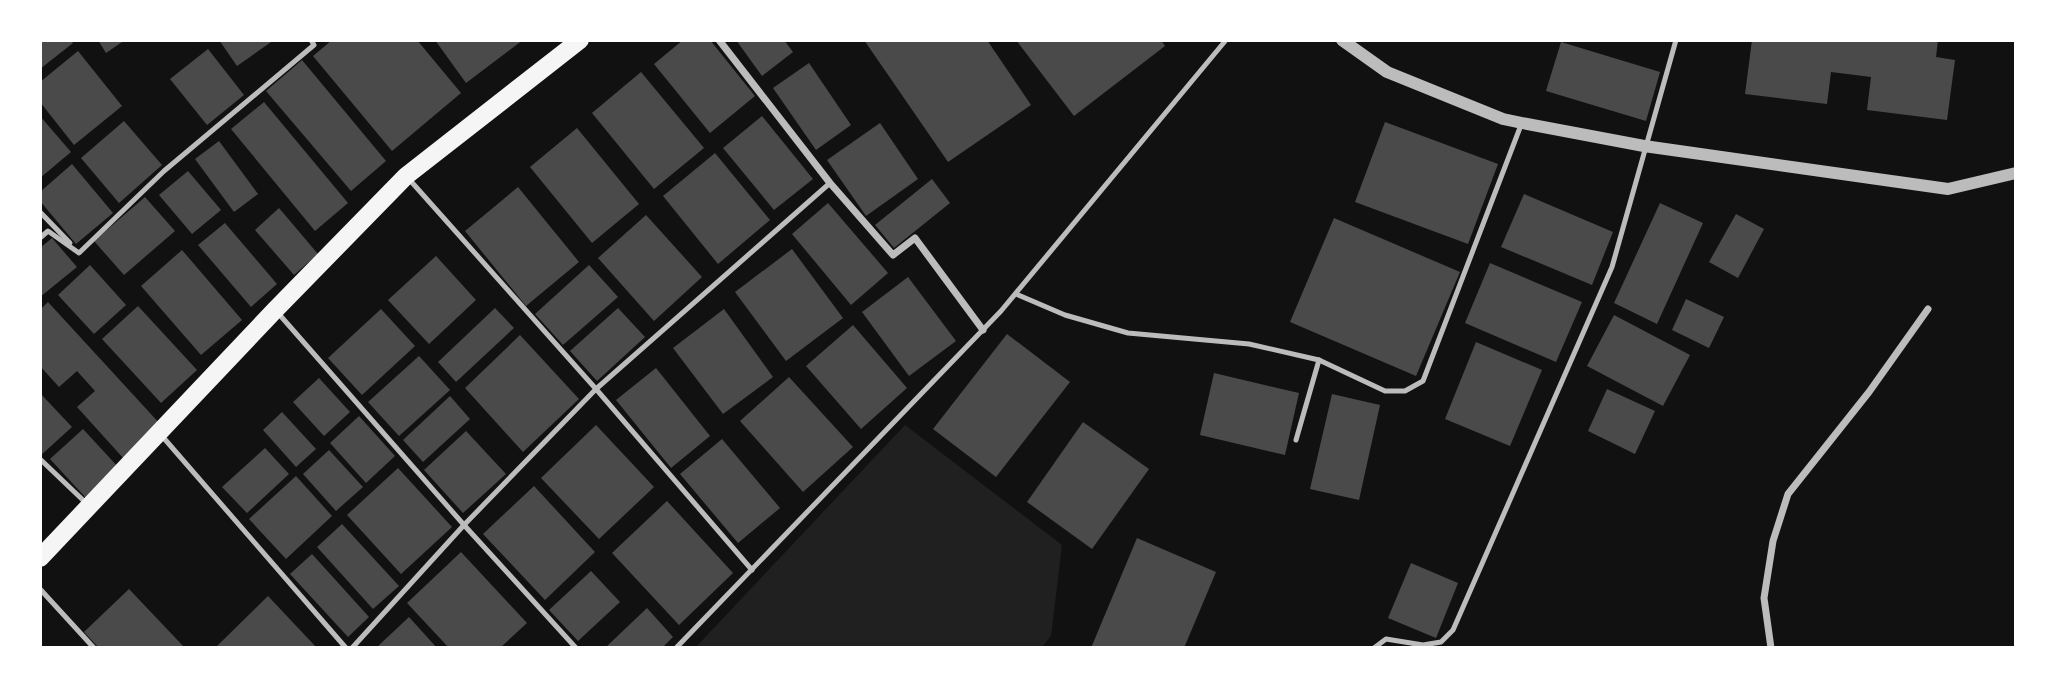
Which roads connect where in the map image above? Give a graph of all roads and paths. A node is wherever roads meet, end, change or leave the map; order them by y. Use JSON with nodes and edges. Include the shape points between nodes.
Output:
{"nodes":[{"id":1,"x":311,"y":40,"type":"edge"},
{"id":2,"x":580,"y":40,"type":"edge"},
{"id":3,"x":719,"y":40,"type":"edge"},
{"id":4,"x":1226,"y":40,"type":"edge"},
{"id":5,"x":1342,"y":40,"type":"edge"},
{"id":6,"x":1676,"y":40,"type":"edge"},
{"id":7,"x":1522,"y":123,"type":"junction"},
{"id":8,"x":1644,"y":146,"type":"junction"},
{"id":9,"x":2016,"y":173,"type":"edge"},
{"id":10,"x":406,"y":176,"type":"junction"},
{"id":11,"x":830,"y":183,"type":"junction"},
{"id":12,"x":40,"y":212,"type":"edge"},
{"id":13,"x":40,"y":238,"type":"edge"},
{"id":14,"x":79,"y":253,"type":"junction"},
{"id":15,"x":1016,"y":294,"type":"junction"},
{"id":16,"x":1927,"y":309,"type":"dead end"},
{"id":17,"x":275,"y":310,"type":"junction"},
{"id":18,"x":983,"y":330,"type":"junction"},
{"id":19,"x":1320,"y":360,"type":"junction"},
{"id":20,"x":596,"y":389,"type":"junction"},
{"id":21,"x":159,"y":433,"type":"junction"},
{"id":22,"x":1296,"y":440,"type":"dead end"},
{"id":23,"x":40,"y":459,"type":"edge"},
{"id":24,"x":89,"y":506,"type":"junction"},
{"id":25,"x":464,"y":525,"type":"junction"},
{"id":26,"x":40,"y":558,"type":"edge"},
{"id":27,"x":752,"y":570,"type":"junction"},
{"id":28,"x":40,"y":589,"type":"edge"},
{"id":29,"x":94,"y":648,"type":"edge"},
{"id":30,"x":346,"y":648,"type":"edge"},
{"id":31,"x":352,"y":648,"type":"edge"},
{"id":32,"x":576,"y":648,"type":"edge"},
{"id":33,"x":676,"y":648,"type":"edge"},
{"id":34,"x":1374,"y":648,"type":"edge"},
{"id":35,"x":1771,"y":648,"type":"edge"}],
"edges":[{"from":1,"to":14,"type":"lane","via":[[314,45],[164,171]]},
{"from":2,"to":10,"type":"main road"},
{"from":3,"to":11,"type":"street"},
{"from":4,"to":15,"type":"lane"},
{"from":5,"to":7,"type":"street","via":[[1387,72]]},
{"from":6,"to":8,"type":"lane"},
{"from":7,"to":8,"type":"street"},
{"from":7,"to":19,"type":"lane","via":[[1423,382],[1405,391],[1385,391]]},
{"from":8,"to":9,"type":"street","via":[[1948,189]]},
{"from":8,"to":34,"type":"lane","via":[[1612,267],[1453,630],[1441,642],[1423,645],[1385,639]]},
{"from":10,"to":17,"type":"main road"},
{"from":10,"to":20,"type":"lane"},
{"from":11,"to":18,"type":"street","via":[[893,255],[915,238]]},
{"from":11,"to":20,"type":"lane"},
{"from":12,"to":14,"type":"lane"},
{"from":13,"to":14,"type":"lane","via":[[48,231]]},
{"from":15,"to":18,"type":"lane"},
{"from":15,"to":19,"type":"lane","via":[[1065,316],[1128,333],[1249,344]]},
{"from":16,"to":35,"type":"street","via":[[1788,494],[1773,541],[1764,598]]},
{"from":17,"to":21,"type":"main road"},
{"from":17,"to":25,"type":"lane"},
{"from":18,"to":27,"type":"lane"},
{"from":19,"to":22,"type":"lane"},
{"from":20,"to":25,"type":"lane"},
{"from":20,"to":27,"type":"lane"},
{"from":21,"to":24,"type":"main road"},
{"from":21,"to":30,"type":"lane"},
{"from":23,"to":24,"type":"lane"},
{"from":24,"to":26,"type":"main road"},
{"from":25,"to":31,"type":"lane"},
{"from":25,"to":32,"type":"lane"},
{"from":27,"to":33,"type":"lane"},
{"from":28,"to":29,"type":"lane"}]}
